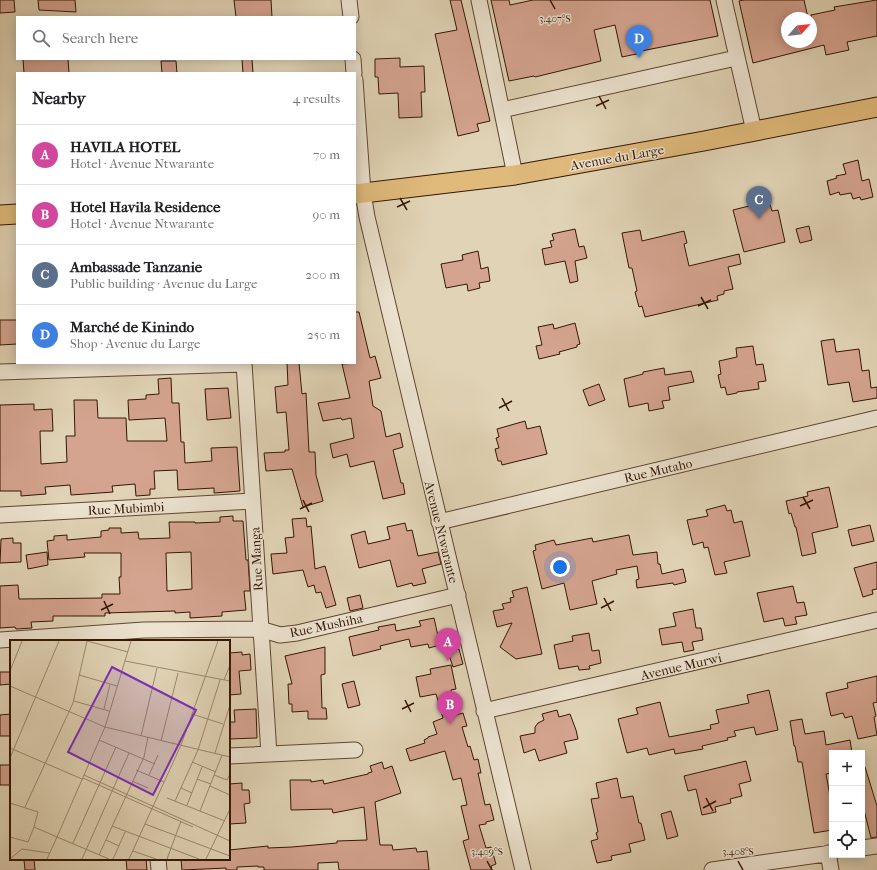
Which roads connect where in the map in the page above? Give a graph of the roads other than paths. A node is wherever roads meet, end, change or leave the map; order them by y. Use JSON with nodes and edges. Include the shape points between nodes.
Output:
{"nodes":[{"id":1,"x":349,"y":0,"type":"edge"},
{"id":2,"x":479,"y":0,"type":"edge"},
{"id":3,"x":724,"y":0,"type":"edge"},
{"id":4,"x":350,"y":16,"type":"edge"},
{"id":5,"x":736,"y":58,"type":"junction"},
{"id":6,"x":354,"y":60,"type":"edge"},
{"id":7,"x":354,"y":72,"type":"edge"},
{"id":8,"x":877,"y":107,"type":"edge"},
{"id":9,"x":356,"y":108,"type":"edge"},
{"id":10,"x":502,"y":110,"type":"junction"},
{"id":11,"x":754,"y":131,"type":"junction"},
{"id":12,"x":515,"y":176,"type":"junction"},
{"id":13,"x":359,"y":194,"type":"edge"},
{"id":14,"x":16,"y":214,"type":"edge"},
{"id":15,"x":0,"y":215,"type":"edge"},
{"id":16,"x":217,"y":364,"type":"edge"},
{"id":17,"x":244,"y":364,"type":"edge"},
{"id":18,"x":0,"y":372,"type":"edge"},
{"id":19,"x":877,"y":418,"type":"edge"},
{"id":20,"x":253,"y":501,"type":"junction"},
{"id":21,"x":0,"y":515,"type":"edge"},
{"id":22,"x":439,"y":522,"type":"junction"},
{"id":23,"x":458,"y":595,"type":"junction"},
{"id":24,"x":877,"y":620,"type":"edge"},
{"id":25,"x":260,"y":629,"type":"junction"},
{"id":26,"x":145,"y":635,"type":"edge"},
{"id":27,"x":30,"y":639,"type":"edge"},
{"id":28,"x":0,"y":640,"type":"edge"},
{"id":29,"x":484,"y":712,"type":"junction"},
{"id":30,"x":356,"y":750,"type":"dead end"},
{"id":31,"x":269,"y":754,"type":"junction"},
{"id":32,"x":230,"y":756,"type":"edge"},
{"id":33,"x":877,"y":846,"type":"edge"},
{"id":34,"x":865,"y":848,"type":"edge"},
{"id":35,"x":829,"y":853,"type":"edge"},
{"id":36,"x":830,"y":858,"type":"edge"},
{"id":37,"x":158,"y":860,"type":"edge"},
{"id":38,"x":159,"y":870,"type":"edge"},
{"id":39,"x":523,"y":870,"type":"edge"},
{"id":40,"x":712,"y":870,"type":"edge"},
{"id":41,"x":831,"y":870,"type":"edge"}],
"edges":[{"from":1,"to":4,"type":"street"},
{"from":2,"to":10,"type":"street"},
{"from":3,"to":5,"type":"street"},
{"from":5,"to":10,"type":"street"},
{"from":5,"to":11,"type":"street"},
{"from":6,"to":7,"type":"street"},
{"from":8,"to":11,"type":"main road","name":"Avenue du Large"},
{"from":9,"to":13,"type":"street","name":"Avenue Ntwarante"},
{"from":10,"to":12,"type":"street"},
{"from":11,"to":12,"type":"main road","name":"Avenue du Large"},
{"from":12,"to":13,"type":"main road","name":"Avenue du Large"},
{"from":13,"to":22,"type":"street","name":"Avenue Ntwarante","via":[[367,217]]},
{"from":14,"to":15,"type":"main road"},
{"from":16,"to":18,"type":"street"},
{"from":17,"to":20,"type":"street","name":"Rue Manga"},
{"from":19,"to":22,"type":"street","name":"Rue Mutaho"},
{"from":20,"to":21,"type":"street","name":"Rue Mubimbi"},
{"from":20,"to":25,"type":"street","name":"Rue Manga"},
{"from":22,"to":23,"type":"street","name":"Avenue Ntwarante"},
{"from":23,"to":25,"type":"street","name":"Rue Mushiha","via":[[297,633],[280,635]]},
{"from":23,"to":29,"type":"street","name":"Avenue Ntwarante"},
{"from":24,"to":29,"type":"street","name":"Avenue Murwi"},
{"from":25,"to":26,"type":"street","name":"Rue Mushiha"},
{"from":25,"to":31,"type":"street","name":"Rue Manga"},
{"from":26,"to":27,"type":"street","name":"Rue Mushiha"},
{"from":27,"to":28,"type":"street","name":"Rue Mushiha"},
{"from":29,"to":39,"type":"street","name":"Avenue Ntwarante"},
{"from":30,"to":31,"type":"street"},
{"from":31,"to":32,"type":"street"},
{"from":33,"to":34,"type":"street"},
{"from":35,"to":40,"type":"street"},
{"from":36,"to":41,"type":"street"},
{"from":37,"to":38,"type":"street"}]}
